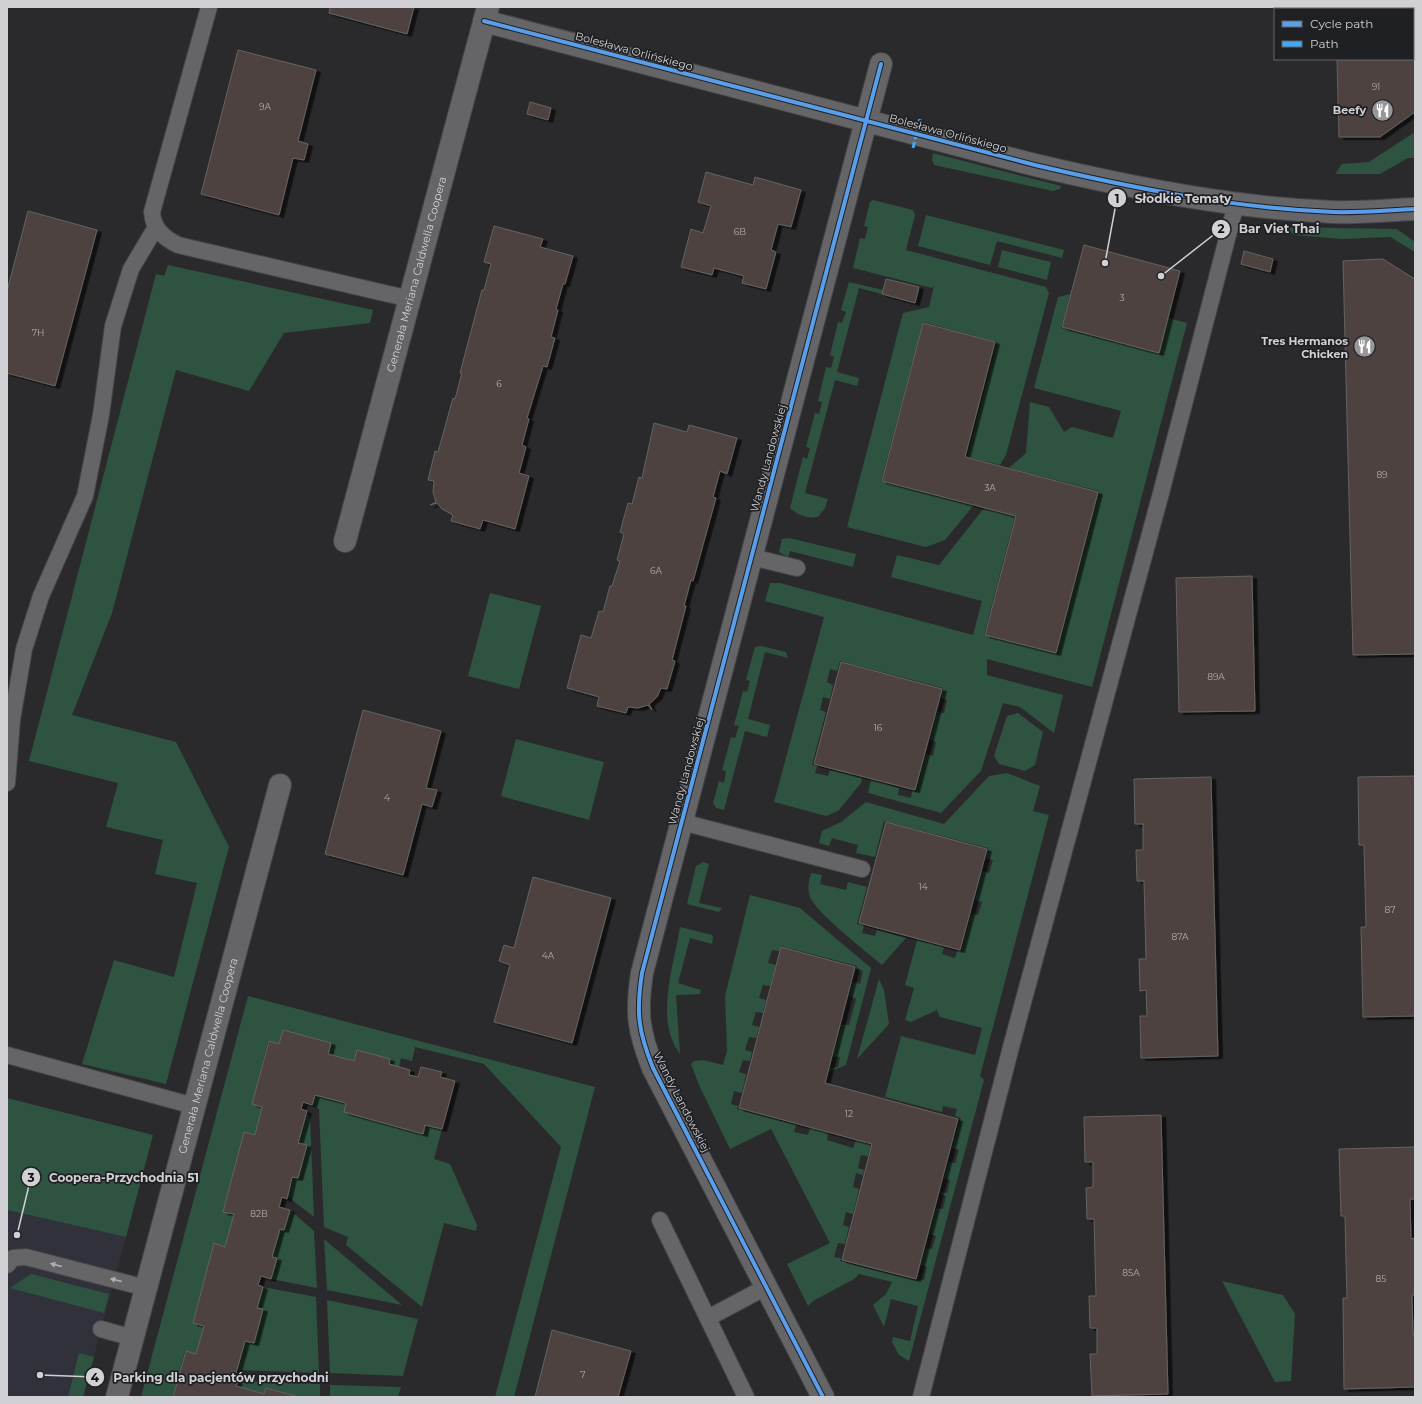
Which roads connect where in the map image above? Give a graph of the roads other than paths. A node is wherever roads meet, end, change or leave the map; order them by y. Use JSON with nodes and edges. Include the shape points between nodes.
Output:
{"nodes":[{"id":1,"x":209,"y":7,"type":"edge"},
{"id":2,"x":486,"y":14,"type":"edge"},
{"id":3,"x":881,"y":64,"type":"dead end"},
{"id":4,"x":866,"y":120,"type":"junction"},
{"id":5,"x":1236,"y":204,"type":"junction"},
{"id":6,"x":1415,"y":209,"type":"edge"},
{"id":7,"x":156,"y":227,"type":"junction"},
{"id":8,"x":410,"y":299,"type":"junction"},
{"id":9,"x":345,"y":541,"type":"dead end"},
{"id":10,"x":752,"y":557,"type":"junction"},
{"id":11,"x":797,"y":568,"type":"dead end"},
{"id":12,"x":7,"y":783,"type":"edge"},
{"id":13,"x":280,"y":785,"type":"dead end"},
{"id":14,"x":682,"y":822,"type":"junction"},
{"id":15,"x":862,"y":869,"type":"dead end"},
{"id":16,"x":7,"y":1055,"type":"edge"},
{"id":17,"x":194,"y":1106,"type":"junction"},
{"id":18,"x":660,"y":1220,"type":"dead end"},
{"id":19,"x":7,"y":1265,"type":"edge"},
{"id":20,"x":766,"y":1287,"type":"junction"},
{"id":21,"x":146,"y":1288,"type":"junction"},
{"id":22,"x":708,"y":1318,"type":"junction"},
{"id":23,"x":101,"y":1329,"type":"dead end"},
{"id":24,"x":133,"y":1338,"type":"junction"},
{"id":25,"x":117,"y":1397,"type":"edge"},
{"id":26,"x":746,"y":1397,"type":"edge"},
{"id":27,"x":823,"y":1397,"type":"edge"},
{"id":28,"x":921,"y":1397,"type":"edge"}],
"edges":[{"from":1,"to":7,"type":"lane","via":[[152,212]]},
{"from":2,"to":4,"type":"street","name":"Bolesława Orlińskiego"},
{"from":2,"to":8,"type":"street","name":"Generała Meriana Caldwella Coopera"},
{"from":3,"to":4,"type":"street","name":"Wandy Landowskiej"},
{"from":4,"to":5,"type":"street","name":"Bolesława Orlińskiego","via":[[1112,183]]},
{"from":4,"to":10,"type":"street","name":"Wandy Landowskiej"},
{"from":5,"to":6,"type":"street","name":"Bolesława Orlińskiego","via":[[1333,212]]},
{"from":5,"to":28,"type":"lane","via":[[1011,1047]]},
{"from":7,"to":8,"type":"lane","via":[[165,237],[178,245]]},
{"from":7,"to":12,"type":"lane","via":[[131,269],[113,326],[101,415],[85,496],[41,596],[24,649],[12,720]]},
{"from":8,"to":9,"type":"street","name":"Generała Meriana Caldwella Coopera"},
{"from":10,"to":11,"type":"lane"},
{"from":10,"to":14,"type":"street","name":"Wandy Landowskiej"},
{"from":13,"to":17,"type":"street","name":"Generała Meriana Caldwella Coopera"},
{"from":14,"to":15,"type":"lane"},
{"from":14,"to":20,"type":"street","name":"Wandy Landowskiej","via":[[642,973],[638,1017],[642,1040],[653,1068]]},
{"from":16,"to":17,"type":"lane"},
{"from":17,"to":21,"type":"street","name":"Generała Meriana Caldwella Coopera"},
{"from":18,"to":22,"type":"lane"},
{"from":21,"to":19,"type":"lane","one_way":true,"via":[[26,1257],[13,1258]]},
{"from":20,"to":22,"type":"lane"},
{"from":20,"to":27,"type":"street","name":"Wandy Landowskiej"},
{"from":21,"to":24,"type":"street","name":"Generała Meriana Caldwella Coopera"},
{"from":22,"to":26,"type":"lane"},
{"from":23,"to":24,"type":"lane"},
{"from":24,"to":25,"type":"street","name":"Generała Meriana Caldwella Coopera"}]}
